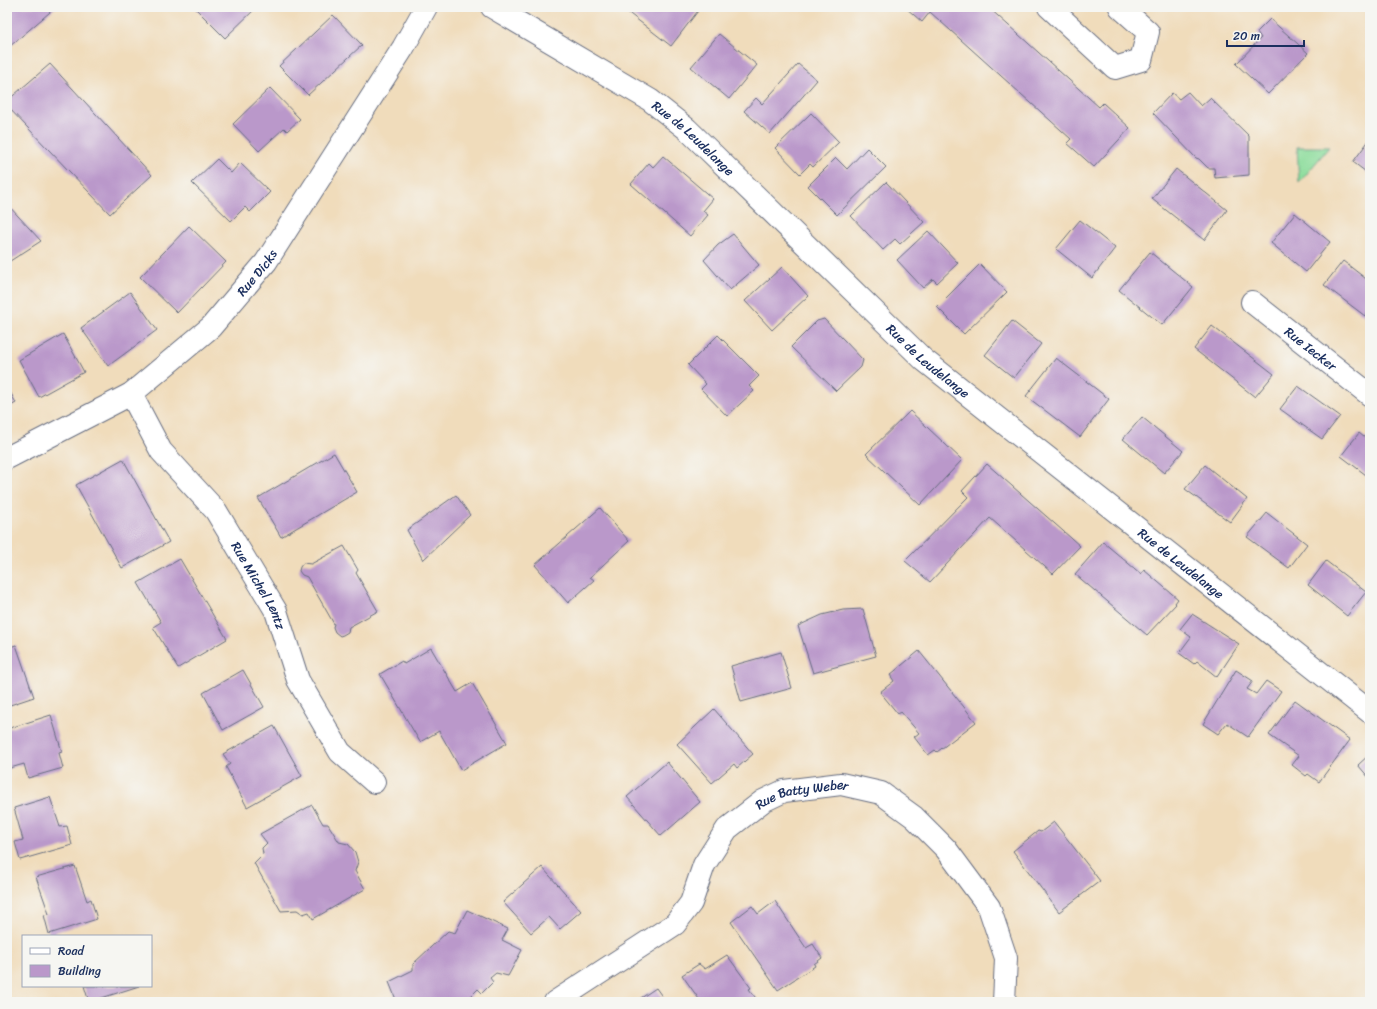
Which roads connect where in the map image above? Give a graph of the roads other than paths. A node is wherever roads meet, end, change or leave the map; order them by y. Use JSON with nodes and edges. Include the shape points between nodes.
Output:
{"nodes":[{"id":1,"x":492,"y":7,"type":"edge"},
{"id":2,"x":1049,"y":7,"type":"edge"},
{"id":3,"x":1120,"y":7,"type":"edge"},
{"id":4,"x":421,"y":9,"type":"edge"},
{"id":5,"x":1252,"y":302,"type":"dead end"},
{"id":6,"x":131,"y":394,"type":"junction"},
{"id":7,"x":1370,"y":395,"type":"edge"},
{"id":8,"x":7,"y":458,"type":"edge"},
{"id":9,"x":1370,"y":712,"type":"edge"},
{"id":10,"x":374,"y":782,"type":"dead end"},
{"id":11,"x":555,"y":1002,"type":"edge"},
{"id":12,"x":1004,"y":1002,"type":"edge"}],
"edges":[{"from":1,"to":9,"type":"street","name":"Rue de Leudelange","via":[[650,100],[687,129],[924,360]]},
{"from":2,"to":3,"type":"street","via":[[1115,68],[1141,60],[1148,32]]},
{"from":4,"to":6,"type":"street","name":"Rue Dicks","via":[[403,48],[266,262],[211,327]]},
{"from":5,"to":7,"type":"street","name":"Rue Iecker"},
{"from":6,"to":8,"type":"street","name":"Rue Dicks"},
{"from":6,"to":10,"type":"street","name":"Rue Michel Lentz","via":[[162,451],[216,511],[276,611],[298,680],[340,752]]},
{"from":11,"to":12,"type":"street","name":"Rue Batty Weber","via":[[675,924],[691,903],[704,865],[727,830],[763,801],[784,791],[841,784],[881,793],[914,817],[946,849],[981,895],[989,907],[1006,958]]}]}
